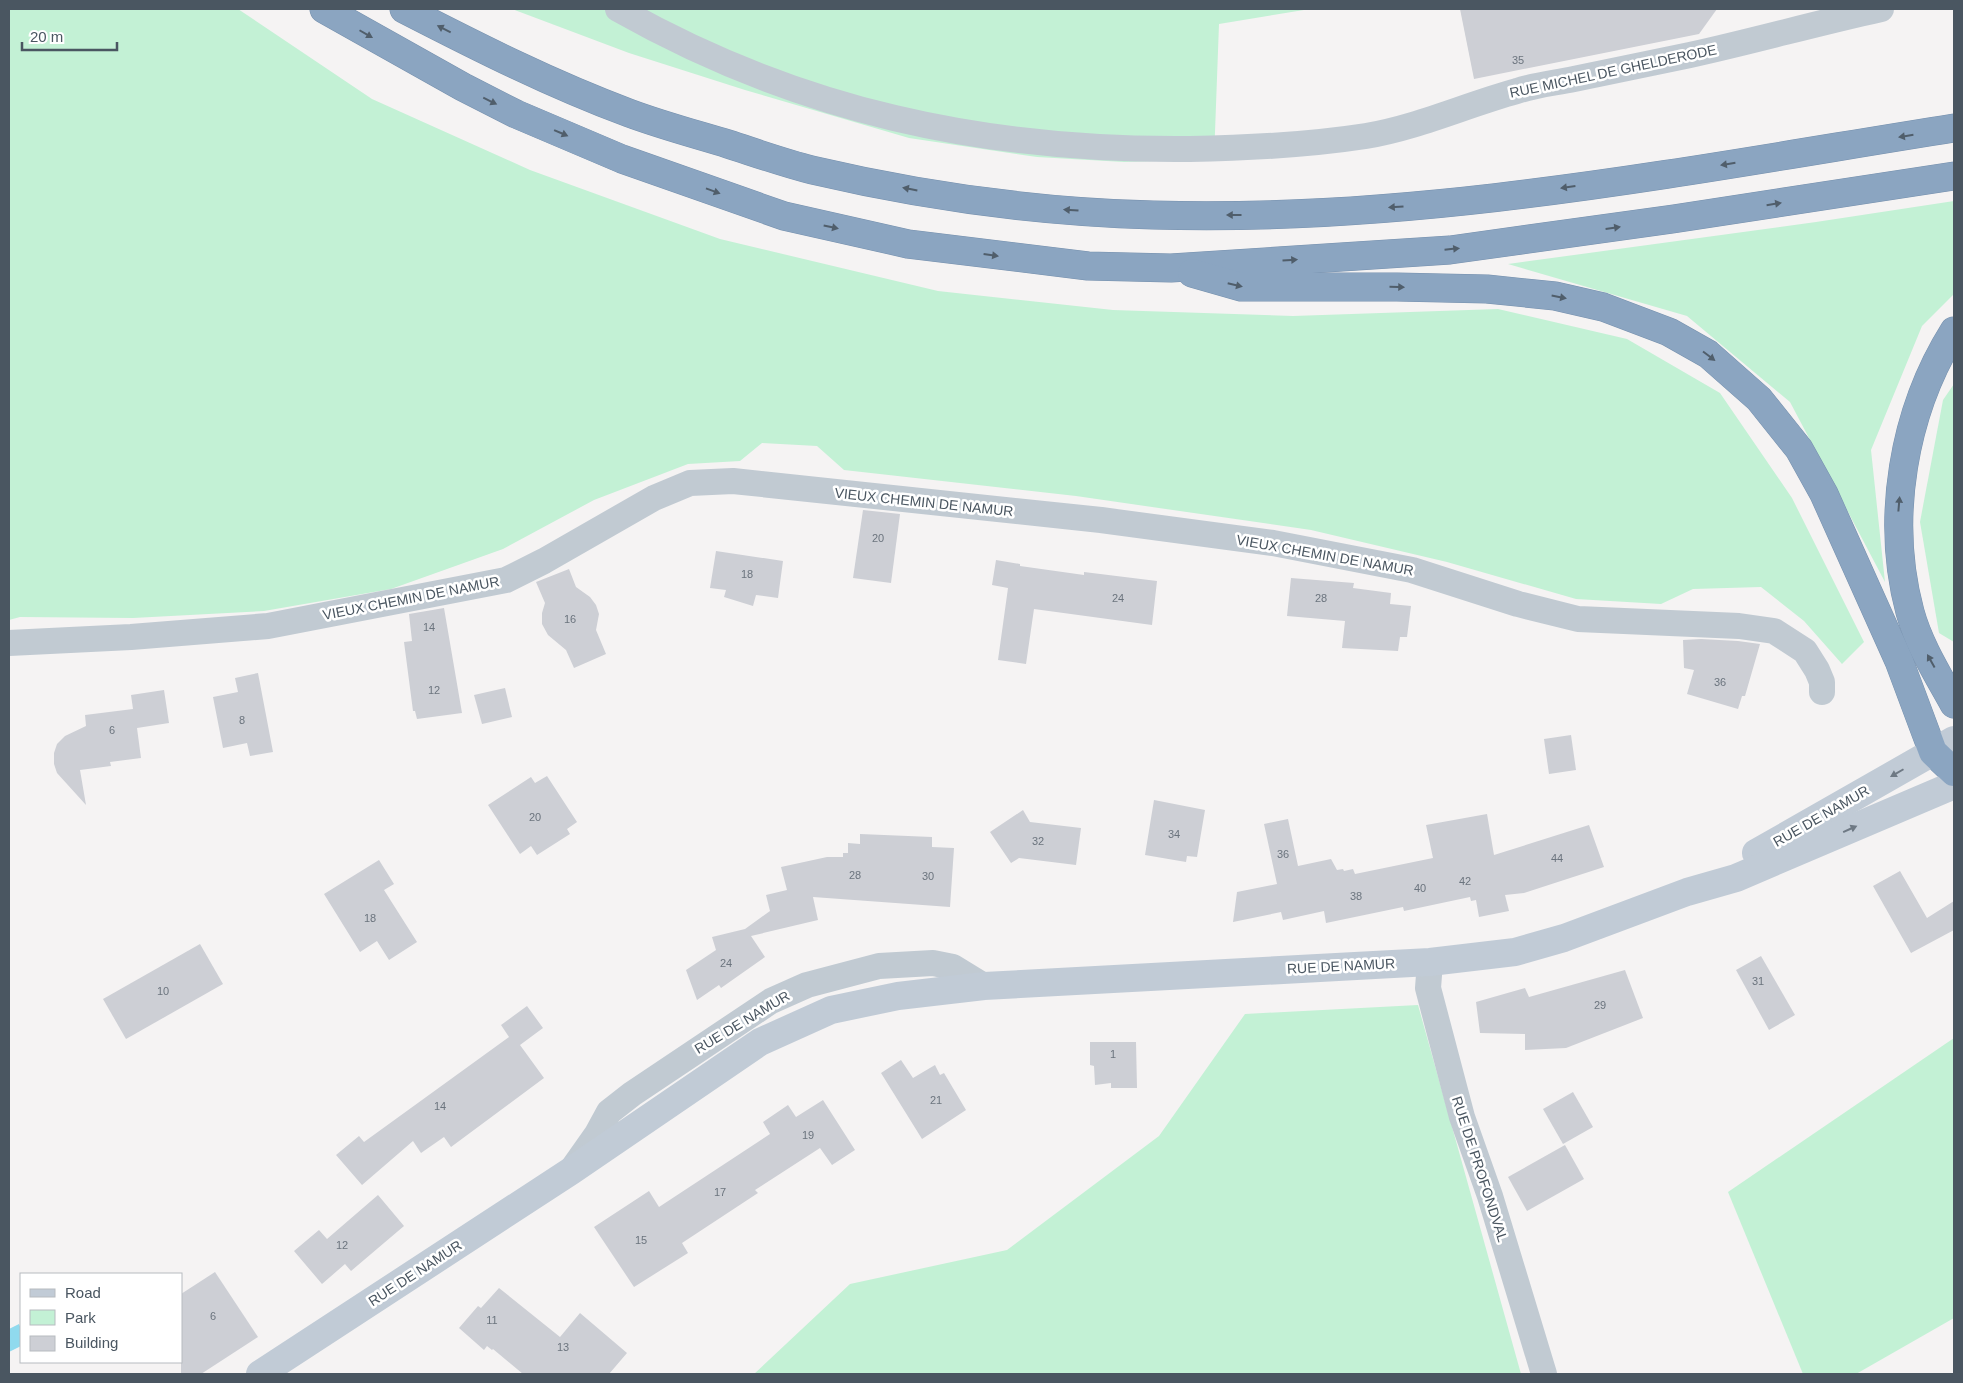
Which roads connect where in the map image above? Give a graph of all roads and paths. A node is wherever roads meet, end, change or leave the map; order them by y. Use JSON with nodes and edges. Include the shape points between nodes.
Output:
{"nodes":[{"id":1,"x":324,"y":9,"type":"edge"},
{"id":2,"x":404,"y":9,"type":"edge"},
{"id":3,"x":618,"y":9,"type":"edge"},
{"id":4,"x":1881,"y":9,"type":"edge"},
{"id":5,"x":1822,"y":13,"type":"edge"},
{"id":6,"x":1954,"y":128,"type":"edge"},
{"id":7,"x":1954,"y":176,"type":"edge"},
{"id":8,"x":1171,"y":268,"type":"junction"},
{"id":9,"x":1954,"y":331,"type":"edge"},
{"id":10,"x":9,"y":643,"type":"edge"},
{"id":11,"x":1822,"y":692,"type":"dead end"},
{"id":12,"x":1954,"y":704,"type":"edge"},
{"id":13,"x":1944,"y":746,"type":"edge"},
{"id":14,"x":1954,"y":772,"type":"edge"},
{"id":15,"x":1954,"y":785,"type":"edge"},
{"id":16,"x":1687,"y":892,"type":"junction"},
{"id":17,"x":1430,"y":962,"type":"junction"},
{"id":18,"x":260,"y":1374,"type":"edge"},
{"id":19,"x":1544,"y":1374,"type":"edge"}],
"edges":[{"from":1,"to":8,"type":"highway","one_way":true,"via":[[463,88],[516,114],[622,159],[784,216],[908,244],[1088,266]]},
{"from":6,"to":2,"type":"highway","one_way":true,"via":[[1667,174],[1444,204],[1287,214],[1152,215],[1033,207],[931,193],[810,170],[631,114],[535,74]]},
{"from":3,"to":5,"type":"street","name":"RUE MICHEL DE GHELDERODE","via":[[746,72],[869,112],[986,137],[1125,149],[1271,146],[1368,136],[1432,120],[1517,90],[1740,44]]},
{"from":4,"to":5,"type":"street","name":"RUE MICHEL DE GHELDERODE"},
{"from":8,"to":7,"type":"highway","one_way":true,"via":[[1450,250]]},
{"from":8,"to":13,"type":"highway","one_way":true,"via":[[1240,287],[1487,289],[1555,296],[1620,313],[1669,332],[1708,354],[1759,399],[1799,449],[1824,494],[1900,661]]},
{"from":12,"to":9,"type":"highway","one_way":true,"via":[[1925,651],[1910,614],[1901,572],[1898,518],[1902,473],[1921,399],[1941,351]]},
{"from":10,"to":11,"type":"street","name":"VIEUX CHEMIN DE NAMUR","via":[[268,626],[506,580],[654,498],[690,482],[733,482],[1101,520],[1273,543],[1412,570],[1518,604],[1578,619],[1739,626],[1774,631],[1805,652],[1817,670]]},
{"from":13,"to":14,"type":"highway"},
{"from":13,"to":16,"type":"street","name":"RUE DE NAMUR","one_way":true},
{"from":16,"to":15,"type":"street","name":"RUE DE NAMUR","one_way":true,"via":[[1736,878]]},
{"from":16,"to":17,"type":"street","name":"RUE DE NAMUR","via":[[1564,938],[1515,952]]},
{"from":17,"to":18,"type":"street","name":"RUE DE NAMUR","via":[[984,986],[898,996],[831,1010],[760,1042],[571,1171]]},
{"from":17,"to":19,"type":"street","name":"RUE DE PROFONDVAL","via":[[1428,988],[1462,1117],[1490,1196]]}]}
